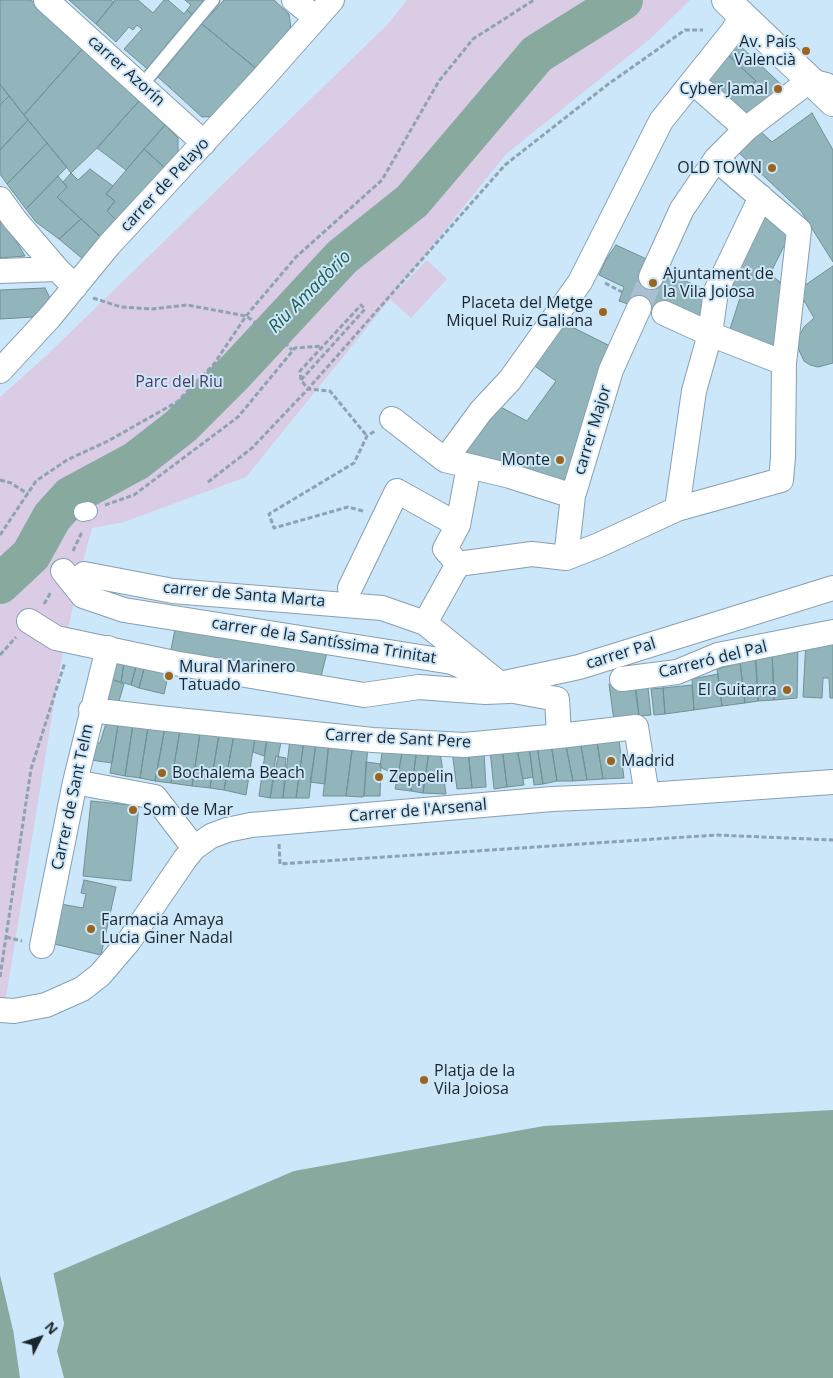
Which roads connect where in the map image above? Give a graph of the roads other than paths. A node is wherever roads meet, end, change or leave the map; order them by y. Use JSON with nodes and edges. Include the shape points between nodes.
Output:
{"nodes":[{"id":1,"x":46,"y":0,"type":"edge"},
{"id":2,"x":213,"y":0,"type":"edge"},
{"id":3,"x":294,"y":0,"type":"edge"},
{"id":4,"x":332,"y":0,"type":"edge"},
{"id":5,"x":734,"y":14,"type":"edge"},
{"id":6,"x":316,"y":18,"type":"junction"},
{"id":7,"x":693,"y":82,"type":"junction"},
{"id":8,"x":821,"y":83,"type":"edge"},
{"id":9,"x":142,"y":85,"type":"junction"},
{"id":10,"x":833,"y":102,"type":"edge"},
{"id":11,"x":746,"y":129,"type":"junction"},
{"id":12,"x":204,"y":142,"type":"junction"},
{"id":13,"x":716,"y":159,"type":"junction"},
{"id":14,"x":761,"y":197,"type":"junction"},
{"id":15,"x":3,"y":208,"type":"edge"},
{"id":16,"x":57,"y":269,"type":"junction"},
{"id":17,"x":0,"y":271,"type":"edge"},
{"id":18,"x":651,"y":277,"type":"tunnel mouth"},
{"id":19,"x":80,"y":290,"type":"junction"},
{"id":20,"x":639,"y":308,"type":"tunnel mouth"},
{"id":21,"x":664,"y":313,"type":"dead end"},
{"id":22,"x":710,"y":334,"type":"junction"},
{"id":23,"x":784,"y":362,"type":"junction"},
{"id":24,"x":0,"y":371,"type":"edge"},
{"id":25,"x":392,"y":419,"type":"dead end"},
{"id":26,"x":445,"y":460,"type":"junction"},
{"id":27,"x":469,"y":466,"type":"junction"},
{"id":28,"x":573,"y":496,"type":"junction"},
{"id":29,"x":678,"y":509,"type":"junction"},
{"id":30,"x":458,"y":525,"type":"junction"},
{"id":31,"x":566,"y":558,"type":"junction"},
{"id":32,"x":458,"y":564,"type":"junction"},
{"id":33,"x":63,"y":571,"type":"road end"},
{"id":34,"x":350,"y":588,"type":"dead end"},
{"id":35,"x":833,"y":588,"type":"edge"},
{"id":36,"x":83,"y":596,"type":"junction"},
{"id":37,"x":29,"y":621,"type":"road end"},
{"id":38,"x":425,"y":623,"type":"junction"},
{"id":39,"x":833,"y":632,"type":"edge"},
{"id":40,"x":108,"y":648,"type":"junction"},
{"id":41,"x":622,"y":678,"type":"dead end"},
{"id":42,"x":507,"y":688,"type":"junction"},
{"id":43,"x":91,"y":710,"type":"junction"},
{"id":44,"x":559,"y":736,"type":"junction"},
{"id":45,"x":75,"y":782,"type":"junction"},
{"id":46,"x":833,"y":782,"type":"edge"},
{"id":47,"x":647,"y":795,"type":"junction"},
{"id":48,"x":194,"y":848,"type":"junction"},
{"id":49,"x":42,"y":946,"type":"dead end"},
{"id":50,"x":0,"y":1010,"type":"edge"}],
"edges":[{"from":1,"to":9,"type":"street","name":"carrer Azorín"},
{"from":2,"to":9,"type":"lane"},
{"from":3,"to":6,"type":"street"},
{"from":4,"to":6,"type":"street","name":"carrer de Pelayo"},
{"from":5,"to":7,"type":"street"},
{"from":5,"to":8,"type":"main road"},
{"from":6,"to":12,"type":"street","name":"carrer de Pelayo"},
{"from":7,"to":11,"type":"street"},
{"from":7,"to":26,"type":"street","via":[[661,121],[580,282],[510,380],[481,411]]},
{"from":8,"to":10,"type":"main road"},
{"from":8,"to":11,"type":"street"},
{"from":9,"to":12,"type":"street","name":"carrer Azorín"},
{"from":11,"to":13,"type":"street"},
{"from":12,"to":19,"type":"street","name":"carrer de Pelayo","via":[[109,245]]},
{"from":13,"to":14,"type":"street"},
{"from":13,"to":18,"type":"street","via":[[682,209]]},
{"from":14,"to":22,"type":"street","via":[[716,291]]},
{"from":14,"to":23,"type":"street","via":[[799,230]]},
{"from":15,"to":16,"type":"street"},
{"from":16,"to":17,"type":"street"},
{"from":16,"to":19,"type":"street"},
{"from":19,"to":24,"type":"street","name":"carrer de Pelayo"},
{"from":20,"to":28,"type":"street","name":"carrer Major","via":[[611,370]]},
{"from":21,"to":22,"type":"street"},
{"from":22,"to":23,"type":"street"},
{"from":22,"to":29,"type":"street","via":[[694,392]]},
{"from":23,"to":29,"type":"street","via":[[781,480]]},
{"from":25,"to":26,"type":"street"},
{"from":26,"to":27,"type":"street"},
{"from":27,"to":28,"type":"street"},
{"from":27,"to":30,"type":"street"},
{"from":28,"to":31,"type":"street","name":"carrer Major"},
{"from":29,"to":31,"type":"street"},
{"from":30,"to":32,"type":"street","via":[[445,549]]},
{"from":30,"to":34,"type":"street","via":[[397,491]]},
{"from":31,"to":32,"type":"street","via":[[532,554]]},
{"from":32,"to":38,"type":"street"},
{"from":33,"to":36,"type":"street"},
{"from":35,"to":42,"type":"street","name":"carrer Pal"},
{"from":36,"to":38,"type":"street","name":"carrer de Santa Marta","via":[[84,574],[173,591],[382,608]]},
{"from":36,"to":42,"type":"street","name":"carrer de la Santíssima Trinitat","via":[[124,610],[452,662]]},
{"from":37,"to":40,"type":"street","via":[[56,638]]},
{"from":38,"to":42,"type":"street"},
{"from":39,"to":41,"type":"street","name":"Carreró del Pal","via":[[718,655],[678,672]]},
{"from":40,"to":42,"type":"street","via":[[174,663],[364,695],[419,687],[485,692]]},
{"from":40,"to":43,"type":"street","name":"Carrer de Sant Telm"},
{"from":42,"to":44,"type":"street","name":"carrer de la Santíssima Trinitat","via":[[557,700]]},
{"from":43,"to":44,"type":"street","name":"Carrer de Sant Pere","via":[[373,740],[464,745]]},
{"from":43,"to":45,"type":"street","name":"Carrer de Sant Telm"},
{"from":44,"to":47,"type":"street","name":"Carrer de Sant Pere","via":[[636,727]]},
{"from":45,"to":48,"type":"street","via":[[155,797]]},
{"from":45,"to":49,"type":"street","name":"Carrer de Sant Telm"},
{"from":46,"to":47,"type":"street","name":"Carrer de l'Arsenal"},
{"from":47,"to":48,"type":"street","name":"Carrer de l'Arsenal","via":[[552,799],[251,825],[211,836]]},
{"from":48,"to":50,"type":"street","name":"Carrer de l'Arsenal","via":[[129,941],[100,976],[82,989],[46,1005],[14,1012]]}]}
